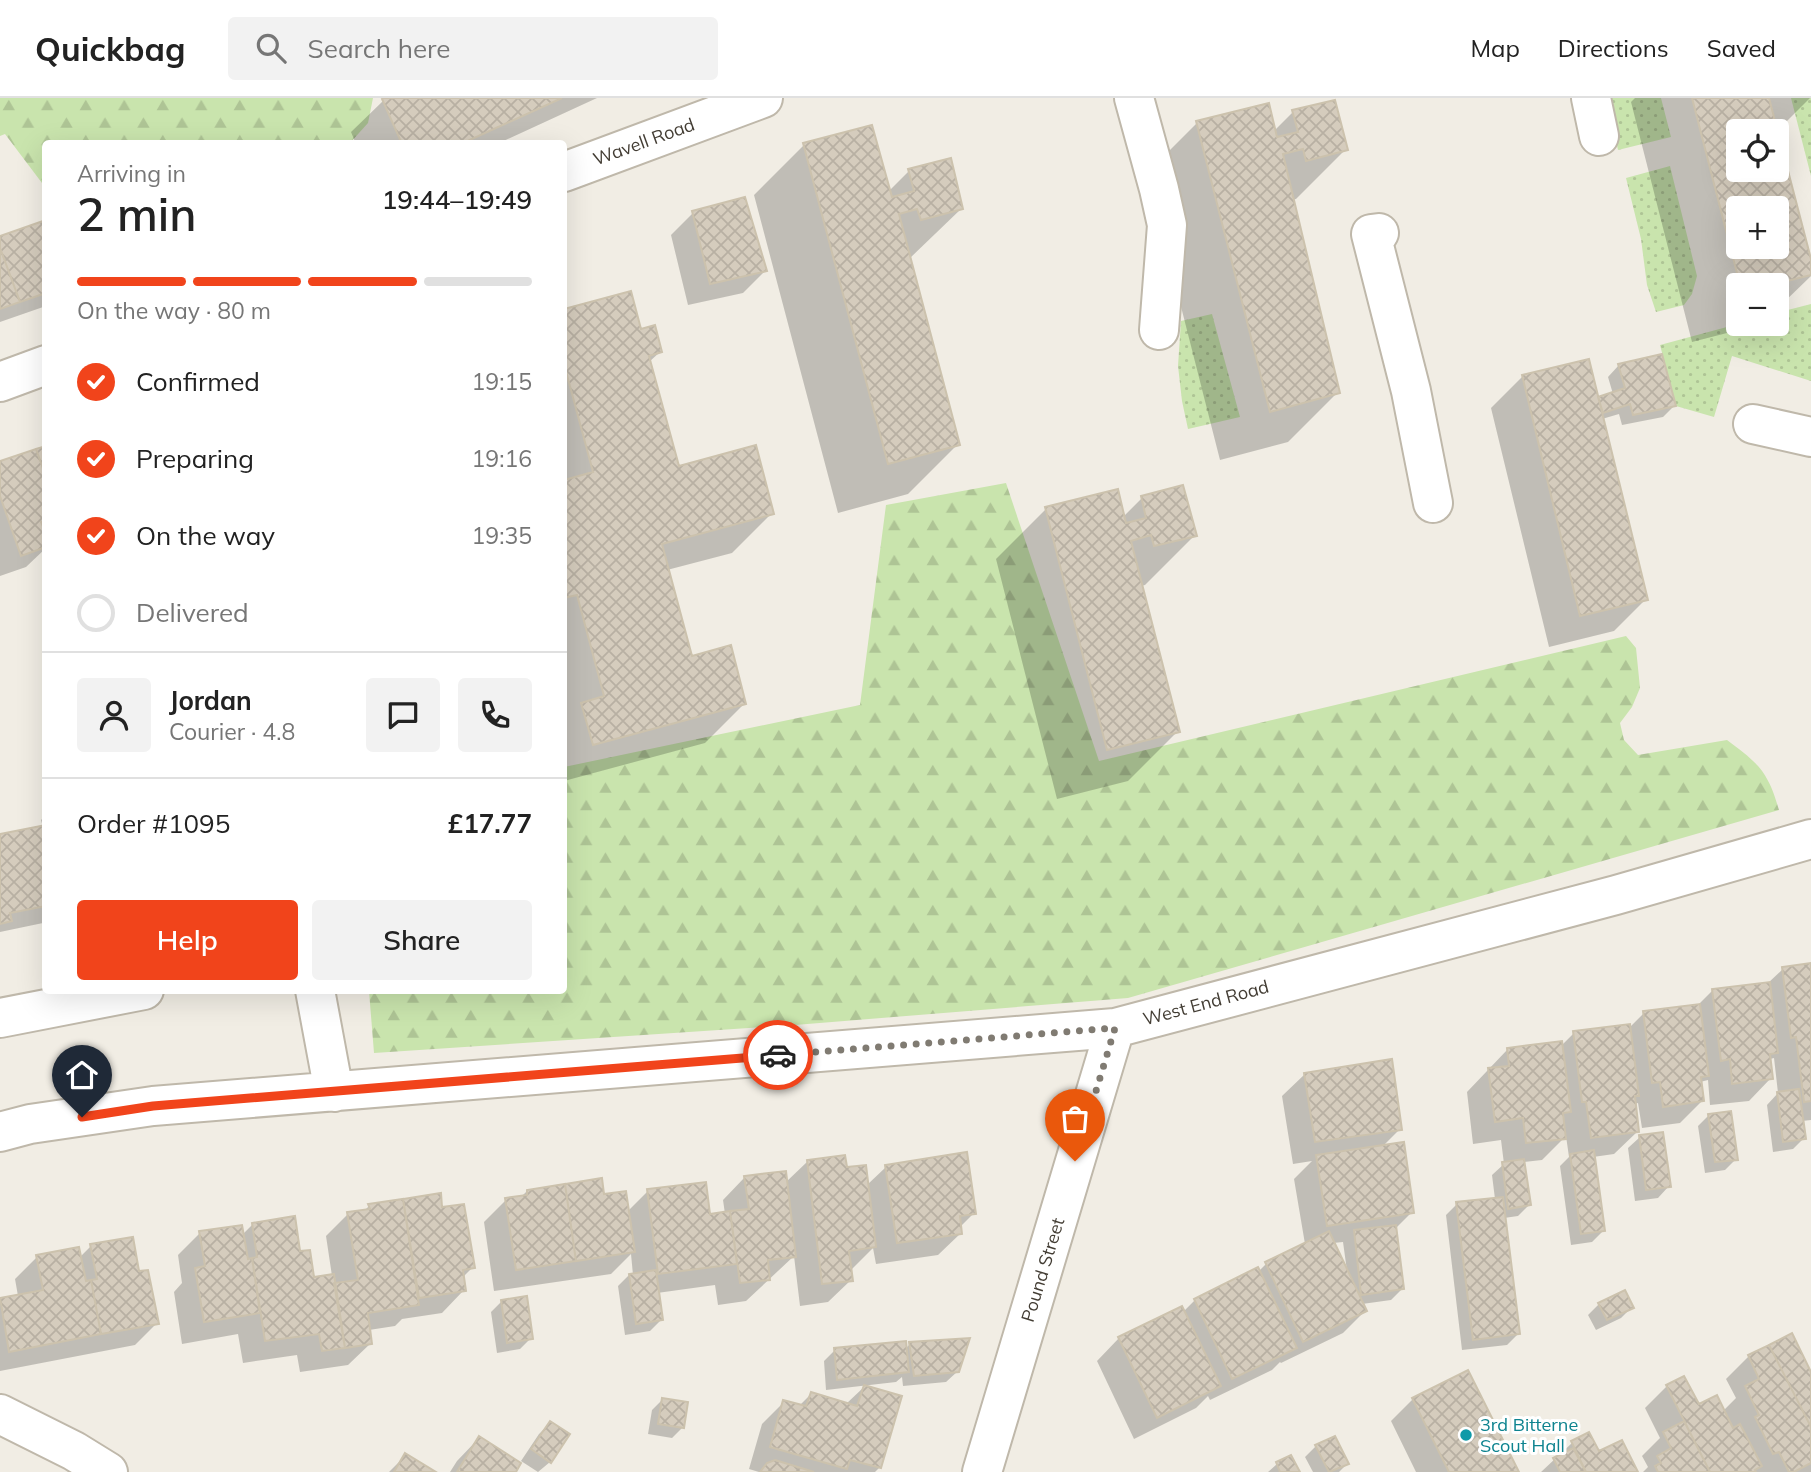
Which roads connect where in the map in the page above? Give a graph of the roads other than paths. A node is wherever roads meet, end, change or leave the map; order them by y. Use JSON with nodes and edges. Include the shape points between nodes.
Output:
{"nodes":[{"id":1,"x":763,"y":98,"type":"edge"},
{"id":2,"x":1134,"y":98,"type":"edge"},
{"id":3,"x":1591,"y":98,"type":"edge"},
{"id":4,"x":1599,"y":136,"type":"dead end"},
{"id":5,"x":567,"y":171,"type":"edge"},
{"id":6,"x":1379,"y":233,"type":"dead end"},
{"id":7,"x":1159,"y":330,"type":"dead end"},
{"id":8,"x":42,"y":366,"type":"edge"},
{"id":9,"x":0,"y":382,"type":"edge"},
{"id":10,"x":1753,"y":424,"type":"dead end"},
{"id":11,"x":1811,"y":437,"type":"edge"},
{"id":12,"x":1433,"y":503,"type":"dead end"},
{"id":13,"x":1811,"y":839,"type":"edge"},
{"id":14,"x":123,"y":994,"type":"edge"},
{"id":15,"x":316,"y":994,"type":"edge"},
{"id":16,"x":0,"y":1018,"type":"edge"},
{"id":17,"x":1115,"y":1028,"type":"junction"},
{"id":18,"x":334,"y":1092,"type":"junction"},
{"id":19,"x":0,"y":1132,"type":"edge"},
{"id":20,"x":0,"y":1414,"type":"edge"},
{"id":21,"x":108,"y":1472,"type":"edge"},
{"id":22,"x":982,"y":1472,"type":"edge"}],
"edges":[{"from":1,"to":5,"type":"street","name":"Wavell Road"},
{"from":2,"to":7,"type":"street","via":[[1167,225]]},
{"from":3,"to":4,"type":"street"},
{"from":6,"to":12,"type":"street","via":[[1371,234],[1411,391]]},
{"from":8,"to":9,"type":"street"},
{"from":10,"to":11,"type":"street"},
{"from":13,"to":17,"type":"street","name":"West End Road"},
{"from":14,"to":16,"type":"street"},
{"from":15,"to":18,"type":"street"},
{"from":17,"to":18,"type":"street","name":"West End Road"},
{"from":17,"to":22,"type":"street","name":"Pound Street"},
{"from":18,"to":19,"type":"street","name":"West End Road","via":[[153,1106]]},
{"from":20,"to":21,"type":"street"}]}
